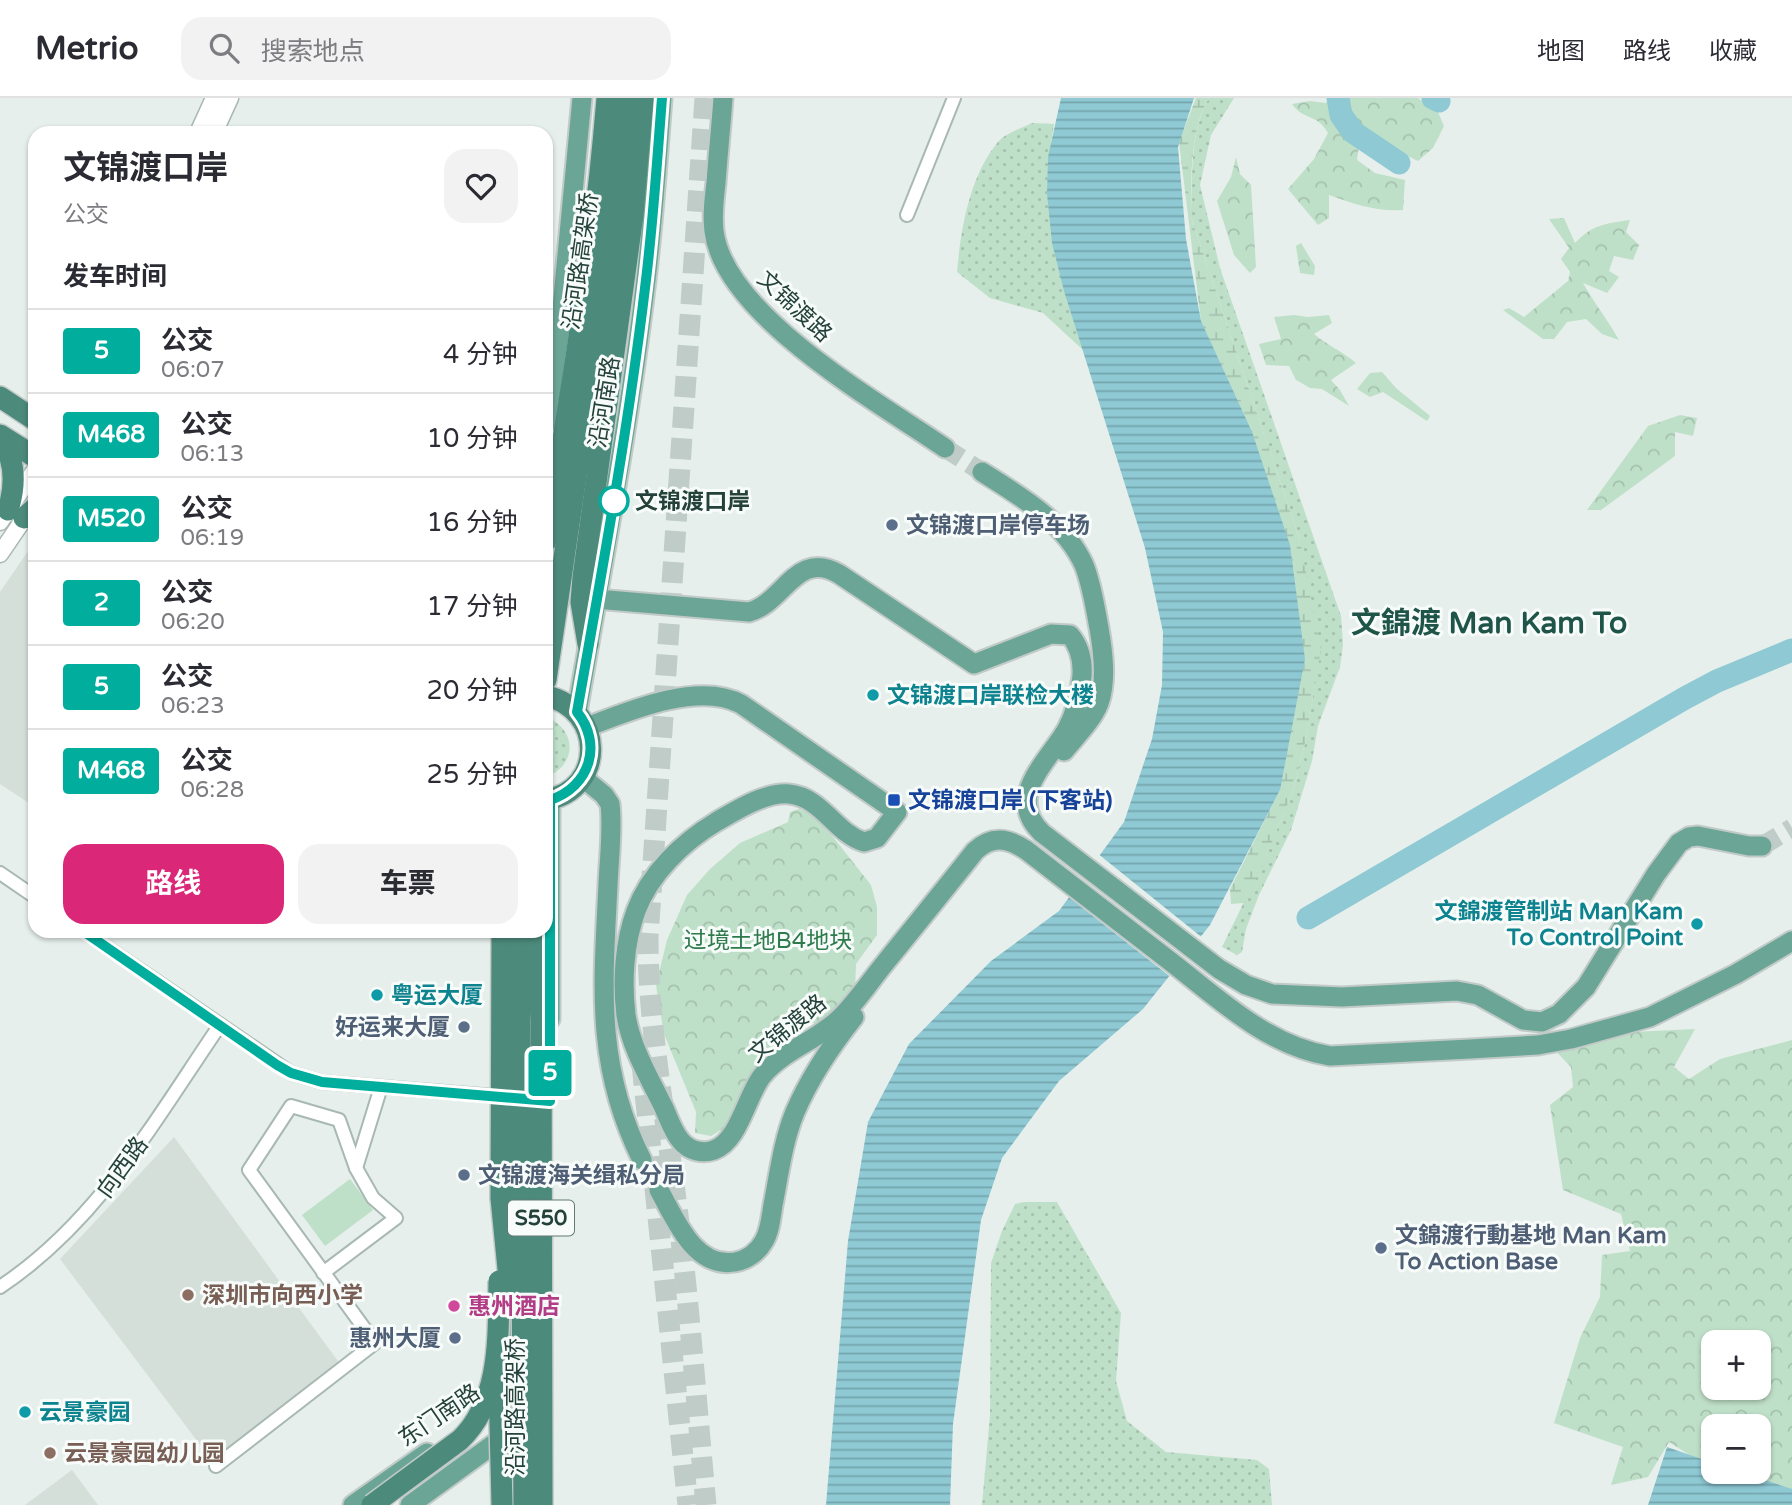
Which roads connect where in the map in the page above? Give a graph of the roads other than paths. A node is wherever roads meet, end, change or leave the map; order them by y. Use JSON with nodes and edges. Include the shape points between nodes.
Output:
{"nodes":[{"id":1,"x":214,"y":98,"type":"edge"},
{"id":2,"x":230,"y":98,"type":"edge"},
{"id":3,"x":582,"y":98,"type":"edge"},
{"id":4,"x":607,"y":98,"type":"edge"},
{"id":5,"x":625,"y":98,"type":"edge"},
{"id":6,"x":643,"y":98,"type":"edge"},
{"id":7,"x":662,"y":98,"type":"edge"},
{"id":8,"x":723,"y":98,"type":"edge"},
{"id":9,"x":954,"y":98,"type":"edge"},
{"id":10,"x":201,"y":126,"type":"edge"},
{"id":11,"x":217,"y":126,"type":"edge"},
{"id":12,"x":907,"y":215,"type":"dead end"},
{"id":13,"x":553,"y":341,"type":"edge"},
{"id":14,"x":0,"y":397,"type":"edge"},
{"id":15,"x":28,"y":404,"type":"edge"},
{"id":16,"x":28,"y":415,"type":"edge"},
{"id":17,"x":0,"y":436,"type":"edge"},
{"id":18,"x":945,"y":448,"type":"tunnel mouth"},
{"id":19,"x":28,"y":453,"type":"edge"},
{"id":20,"x":982,"y":472,"type":"tunnel mouth"},
{"id":21,"x":28,"y":490,"type":"edge"},
{"id":22,"x":553,"y":496,"type":"edge"},
{"id":23,"x":20,"y":512,"type":"edge"},
{"id":24,"x":0,"y":554,"type":"edge"},
{"id":25,"x":596,"y":599,"type":"junction"},
{"id":26,"x":553,"y":633,"type":"edge"},
{"id":27,"x":589,"y":644,"type":"junction"},
{"id":28,"x":553,"y":698,"type":"edge"},
{"id":29,"x":582,"y":720,"type":"junction"},
{"id":30,"x":582,"y":777,"type":"junction"},
{"id":31,"x":553,"y":798,"type":"edge"},
{"id":32,"x":1762,"y":846,"type":"tunnel mouth"},
{"id":33,"x":1065,"y":849,"type":"junction"},
{"id":34,"x":1051,"y":869,"type":"junction"},
{"id":35,"x":0,"y":873,"type":"edge"},
{"id":36,"x":28,"y":892,"type":"edge"},
{"id":37,"x":93,"y":938,"type":"edge"},
{"id":38,"x":502,"y":938,"type":"edge"},
{"id":39,"x":510,"y":938,"type":"edge"},
{"id":40,"x":519,"y":938,"type":"edge"},
{"id":41,"x":536,"y":938,"type":"edge"},
{"id":42,"x":549,"y":938,"type":"edge"},
{"id":43,"x":1792,"y":941,"type":"edge"},
{"id":44,"x":220,"y":1025,"type":"junction"},
{"id":45,"x":381,"y":1087,"type":"junction"},
{"id":46,"x":510,"y":1098,"type":"junction"},
{"id":47,"x":550,"y":1101,"type":"junction"},
{"id":48,"x":642,"y":1160,"type":"tunnel mouth"},
{"id":49,"x":356,"y":1168,"type":"junction"},
{"id":50,"x":659,"y":1190,"type":"tunnel mouth"},
{"id":51,"x":501,"y":1198,"type":"junction"},
{"id":52,"x":323,"y":1273,"type":"junction"},
{"id":53,"x":0,"y":1287,"type":"edge"},
{"id":54,"x":498,"y":1345,"type":"junction"},
{"id":55,"x":550,"y":1395,"type":"junction"},
{"id":56,"x":509,"y":1398,"type":"junction"},
{"id":57,"x":517,"y":1438,"type":"junction"},
{"id":58,"x":216,"y":1466,"type":"dead end"},
{"id":59,"x":353,"y":1505,"type":"edge"},
{"id":60,"x":372,"y":1505,"type":"edge"},
{"id":61,"x":410,"y":1505,"type":"edge"},
{"id":62,"x":502,"y":1505,"type":"edge"},
{"id":63,"x":524,"y":1505,"type":"edge"},
{"id":64,"x":541,"y":1505,"type":"edge"}],
"edges":[{"from":1,"to":10,"type":"street"},
{"from":2,"to":11,"type":"street"},
{"from":3,"to":13,"type":"main road"},
{"from":4,"to":22,"type":"highway","name":"沿河路高架桥","via":[[584,297]]},
{"from":5,"to":26,"type":"highway","name":"沿河路高架桥","via":[[611,239]]},
{"from":6,"to":27,"type":"highway","via":[[633,215],[583,577]]},
{"from":7,"to":25,"type":"main road","name":"沿河南路","via":[[640,328]]},
{"from":8,"to":18,"type":"main road","name":"文锦渡路","via":[[713,230],[730,276],[804,351]]},
{"from":9,"to":12,"type":"street"},
{"from":14,"to":15,"type":"highway"},
{"from":14,"to":16,"type":"highway"},
{"from":17,"to":19,"type":"highway"},
{"from":17,"to":23,"type":"highway","via":[[15,478]]},
{"from":20,"to":33,"type":"main road","via":[[1027,501],[1069,541],[1083,563],[1092,593],[1101,641],[1100,700],[1049,771],[1037,796],[1042,822]]},
{"from":21,"to":23,"type":"street"},
{"from":23,"to":24,"type":"street"},
{"from":25,"to":27,"type":"main road","name":"沿河南路"},
{"from":25,"to":33,"type":"main road","via":[[749,612],[771,602],[796,575],[819,568],[839,574],[974,664],[1051,635],[1070,635],[1081,656],[1078,700],[1065,732],[1031,785],[1026,804],[1035,827]]},
{"from":27,"to":29,"type":"main road","name":"沿河南路"},
{"from":28,"to":29,"type":"highway"},
{"from":29,"to":30,"type":"highway","via":[[590,737],[590,758]]},
{"from":29,"to":34,"type":"main road","name":"文锦渡路","via":[[661,702],[722,695],[897,811],[877,838],[864,842],[810,801],[790,794],[774,795],[695,836],[645,892],[627,950],[627,1018],[637,1053],[676,1134],[693,1150],[710,1151],[732,1137],[762,1076],[841,1017],[981,846],[996,839],[1008,840]]},
{"from":30,"to":31,"type":"highway","via":[[568,792]]},
{"from":30,"to":48,"type":"main road","via":[[610,804],[605,1034],[618,1102]]},
{"from":32,"to":33,"type":"main road","via":[[1698,836],[1679,842],[1586,987],[1559,1014],[1542,1022],[1523,1020],[1478,995],[1458,991],[1342,997],[1272,995],[1219,969]]},
{"from":34,"to":43,"type":"main road","via":[[1276,1038],[1312,1053],[1355,1056],[1571,1039],[1650,1017]]},
{"from":34,"to":50,"type":"main road","name":"文锦渡路","via":[[1015,852],[1002,851],[984,860],[845,1028],[795,1113],[768,1233],[756,1252],[728,1263],[700,1253]]},
{"from":35,"to":36,"type":"street"},
{"from":37,"to":44,"type":"street"},
{"from":38,"to":51,"type":"highway","bridge":true},
{"from":39,"to":46,"type":"main road"},
{"from":40,"to":57,"type":"highway","name":"沿河路高架桥","number":"S550","bridge":true},
{"from":41,"to":64,"type":"highway","name":"沿河路高架桥","number":"S550","bridge":true,"via":[[541,1021]]},
{"from":42,"to":47,"type":"main road"},
{"from":44,"to":45,"type":"street","via":[[291,1073],[322,1082]]},
{"from":44,"to":53,"type":"street","name":"向西路","via":[[116,1178],[45,1254]]},
{"from":45,"to":46,"type":"street"},
{"from":45,"to":49,"type":"street"},
{"from":46,"to":47,"type":"street"},
{"from":46,"to":56,"type":"main road"},
{"from":47,"to":55,"type":"main road"},
{"from":49,"to":52,"type":"street","via":[[373,1198],[396,1218]]},
{"from":49,"to":52,"type":"street","via":[[340,1120],[291,1106],[249,1170]]},
{"from":51,"to":54,"type":"highway","bridge":true},
{"from":51,"to":57,"type":"highway","bridge":true},
{"from":52,"to":58,"type":"street","via":[[375,1343]]},
{"from":54,"to":60,"type":"highway","bridge":true,"via":[[489,1396],[474,1427]]},
{"from":54,"to":62,"type":"highway","bridge":true},
{"from":55,"to":56,"type":"main road","name":"东门南路","via":[[528,1392]]},
{"from":55,"to":57,"type":"main road"},
{"from":56,"to":57,"type":"main road"},
{"from":56,"to":59,"type":"main road","name":"东门南路"},
{"from":57,"to":61,"type":"main road"},
{"from":57,"to":63,"type":"highway","name":"沿河路高架桥","number":"S550","bridge":true}]}
